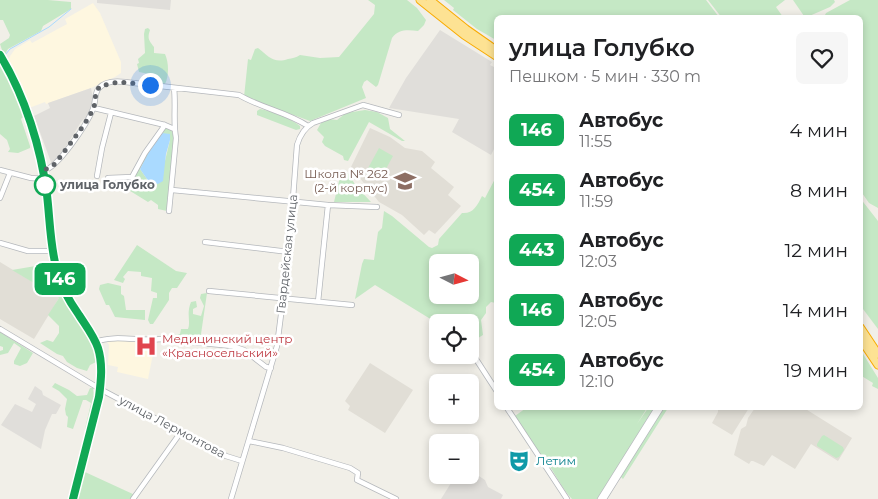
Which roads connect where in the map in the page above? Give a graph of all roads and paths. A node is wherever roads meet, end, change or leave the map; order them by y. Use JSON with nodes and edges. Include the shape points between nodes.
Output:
{"nodes":[{"id":1,"x":420,"y":0,"type":"edge"},
{"id":2,"x":430,"y":0,"type":"edge"},
{"id":3,"x":494,"y":49,"type":"edge"},
{"id":4,"x":0,"y":55,"type":"edge"},
{"id":5,"x":494,"y":55,"type":"edge"},
{"id":6,"x":174,"y":88,"type":"junction"},
{"id":7,"x":94,"y":108,"type":"junction"},
{"id":8,"x":111,"y":113,"type":"junction"},
{"id":9,"x":399,"y":115,"type":"dead end"},
{"id":10,"x":164,"y":125,"type":"junction"},
{"id":11,"x":308,"y":126,"type":"junction"},
{"id":12,"x":174,"y":129,"type":"junction"},
{"id":13,"x":0,"y":170,"type":"edge"},
{"id":14,"x":43,"y":171,"type":"junction"},
{"id":15,"x":10,"y":173,"type":"junction"},
{"id":16,"x":97,"y":176,"type":"dead end"},
{"id":17,"x":108,"y":178,"type":"dead end"},
{"id":18,"x":44,"y":179,"type":"junction"},
{"id":19,"x":172,"y":190,"type":"junction"},
{"id":20,"x":0,"y":198,"type":"edge"},
{"id":21,"x":293,"y":201,"type":"junction"},
{"id":22,"x":328,"y":205,"type":"junction"},
{"id":23,"x":377,"y":207,"type":"dead end"},
{"id":24,"x":169,"y":212,"type":"dead end"},
{"id":25,"x":205,"y":242,"type":"dead end"},
{"id":26,"x":0,"y":243,"type":"edge"},
{"id":27,"x":52,"y":251,"type":"junction"},
{"id":28,"x":289,"y":252,"type":"junction"},
{"id":29,"x":209,"y":291,"type":"dead end"},
{"id":30,"x":284,"y":300,"type":"junction"},
{"id":31,"x":318,"y":302,"type":"junction"},
{"id":32,"x":352,"y":305,"type":"dead end"},
{"id":33,"x":0,"y":329,"type":"edge"},
{"id":34,"x":863,"y":332,"type":"edge"},
{"id":35,"x":95,"y":342,"type":"junction"},
{"id":36,"x":863,"y":342,"type":"edge"},
{"id":37,"x":878,"y":354,"type":"edge"},
{"id":38,"x":479,"y":364,"type":"edge"},
{"id":39,"x":878,"y":364,"type":"edge"},
{"id":40,"x":271,"y":368,"type":"junction"},
{"id":41,"x":494,"y":387,"type":"edge"},
{"id":42,"x":100,"y":389,"type":"junction"},
{"id":43,"x":508,"y":410,"type":"edge"},
{"id":44,"x":656,"y":410,"type":"edge"},
{"id":45,"x":660,"y":410,"type":"edge"},
{"id":46,"x":181,"y":432,"type":"junction"},
{"id":47,"x":248,"y":441,"type":"junction"},
{"id":48,"x":242,"y":461,"type":"junction"},
{"id":49,"x":73,"y":499,"type":"edge"},
{"id":50,"x":133,"y":499,"type":"edge"},
{"id":51,"x":231,"y":499,"type":"edge"},
{"id":52,"x":396,"y":499,"type":"edge"},
{"id":53,"x":567,"y":499,"type":"edge"},
{"id":54,"x":600,"y":499,"type":"edge"},
{"id":55,"x":604,"y":499,"type":"edge"}],
"edges":[{"from":1,"to":5,"type":"highway"},
{"from":2,"to":3,"type":"highway"},
{"from":4,"to":14,"type":"main road","via":[[26,113]]},
{"from":6,"to":7,"type":"street","via":[[112,82],[100,86]]},
{"from":6,"to":11,"type":"street","via":[[240,96]]},
{"from":6,"to":12,"type":"street"},
{"from":7,"to":8,"type":"street"},
{"from":7,"to":14,"type":"street","via":[[55,164]]},
{"from":8,"to":10,"type":"street"},
{"from":8,"to":16,"type":"street"},
{"from":9,"to":11,"type":"street","via":[[362,105]]},
{"from":10,"to":12,"type":"street"},
{"from":10,"to":17,"type":"street","via":[[130,178]]},
{"from":11,"to":21,"type":"street","name":"Гвардейская улица","via":[[297,145]]},
{"from":12,"to":19,"type":"street"},
{"from":13,"to":15,"type":"street"},
{"from":14,"to":18,"type":"main road"},
{"from":15,"to":18,"type":"street"},
{"from":15,"to":20,"type":"street"},
{"from":18,"to":27,"type":"main road"},
{"from":19,"to":21,"type":"street"},
{"from":19,"to":24,"type":"street"},
{"from":21,"to":22,"type":"street"},
{"from":21,"to":28,"type":"street","name":"Гвардейская улица"},
{"from":22,"to":23,"type":"street"},
{"from":22,"to":31,"type":"street"},
{"from":25,"to":28,"type":"street"},
{"from":26,"to":27,"type":"street","via":[[28,251]]},
{"from":27,"to":35,"type":"main road","via":[[66,295]]},
{"from":28,"to":30,"type":"street","name":"Гвардейская улица"},
{"from":29,"to":30,"type":"street"},
{"from":30,"to":31,"type":"street"},
{"from":30,"to":40,"type":"street","name":"Гвардейская улица"},
{"from":31,"to":32,"type":"street"},
{"from":33,"to":42,"type":"street","name":"улица Лермонтова"},
{"from":34,"to":37,"type":"highway"},
{"from":35,"to":40,"type":"street","via":[[110,338],[161,339],[232,346]]},
{"from":35,"to":42,"type":"main road","via":[[100,358]]},
{"from":36,"to":39,"type":"highway"},
{"from":38,"to":41,"type":"street"},
{"from":40,"to":47,"type":"street","name":"Гвардейская улица"},
{"from":42,"to":46,"type":"street","name":"улица Лермонтова"},
{"from":42,"to":49,"type":"main road"},
{"from":43,"to":53,"type":"street"},
{"from":44,"to":54,"type":"street"},
{"from":45,"to":55,"type":"street"},
{"from":46,"to":48,"type":"street","name":"улица Лермонтова"},
{"from":46,"to":50,"type":"street"},
{"from":47,"to":48,"type":"street","name":"Гвардейская улица"},
{"from":47,"to":52,"type":"street","via":[[350,468],[358,474],[357,480]]},
{"from":48,"to":51,"type":"street","name":"Гвардейская улица"}]}
